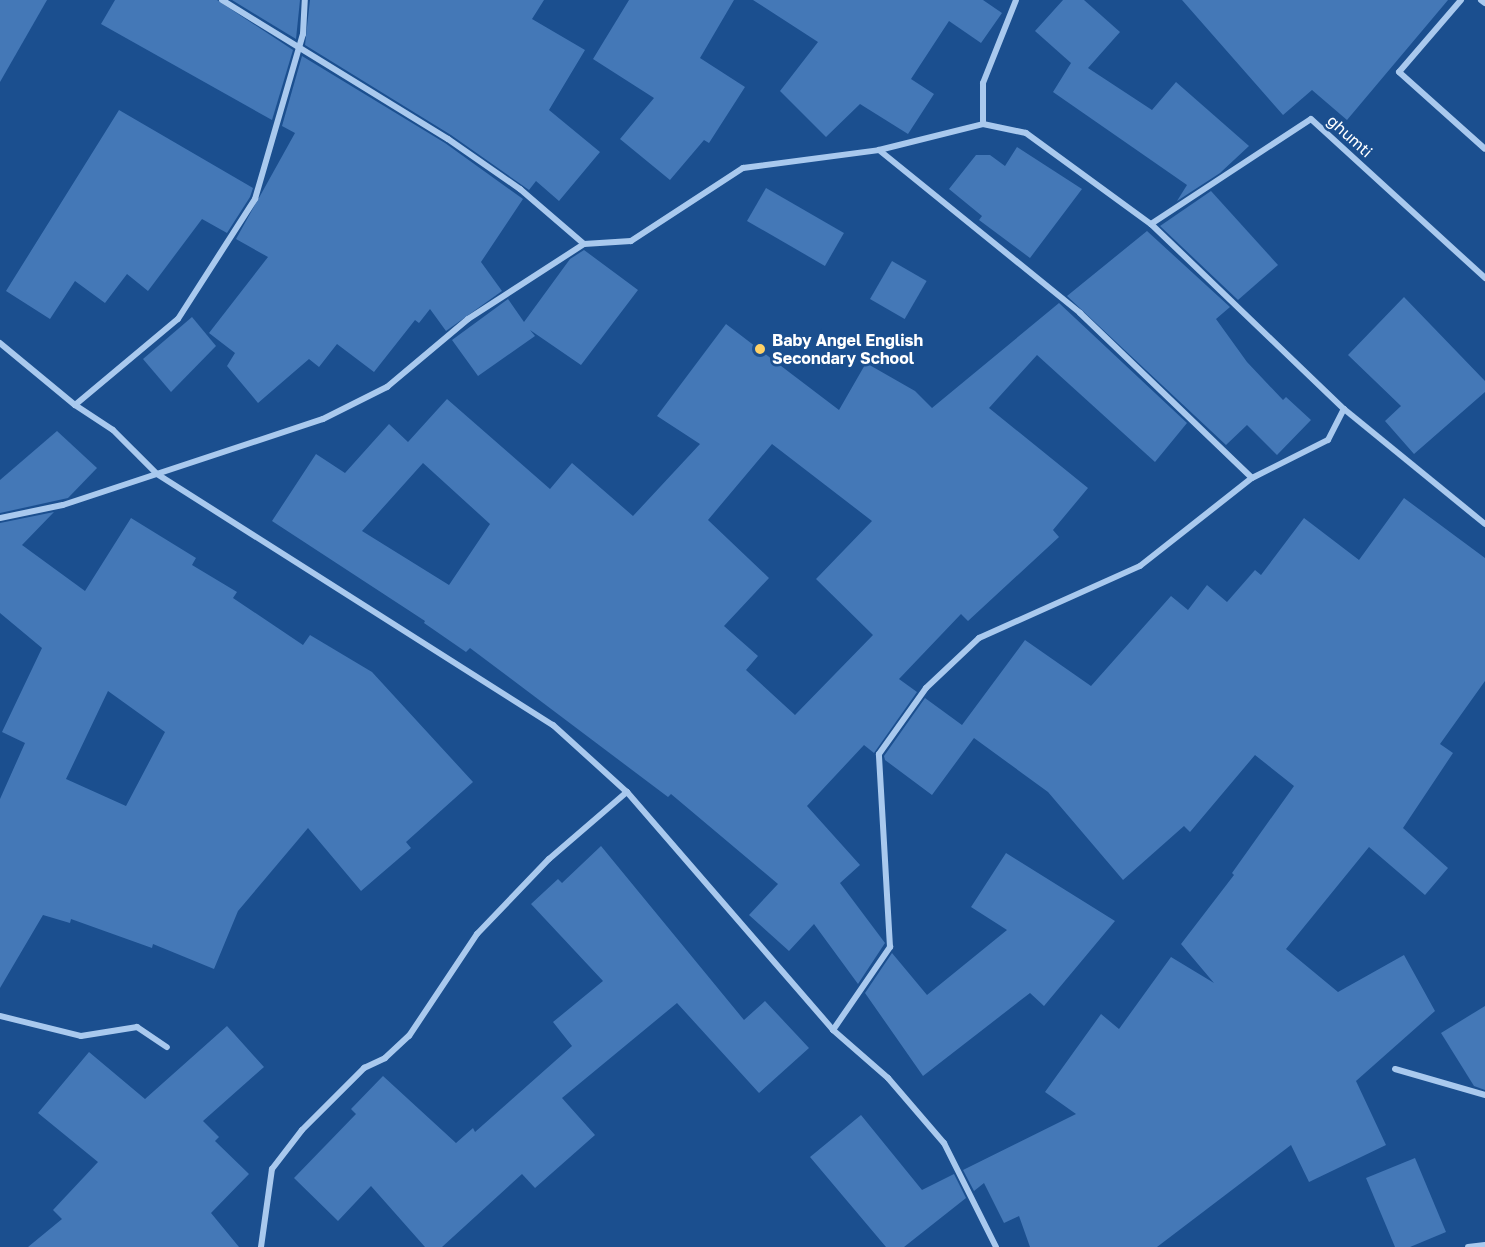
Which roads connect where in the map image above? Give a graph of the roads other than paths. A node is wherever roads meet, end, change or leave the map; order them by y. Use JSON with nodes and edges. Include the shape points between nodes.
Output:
{"nodes":[{"id":1,"x":222,"y":0,"type":"edge"},
{"id":2,"x":305,"y":0,"type":"edge"},
{"id":3,"x":1016,"y":0,"type":"edge"},
{"id":4,"x":1461,"y":0,"type":"edge"},
{"id":5,"x":1481,"y":0,"type":"edge"},
{"id":6,"x":1485,"y":3,"type":"edge"},
{"id":7,"x":298,"y":50,"type":"junction"},
{"id":8,"x":982,"y":124,"type":"junction"},
{"id":9,"x":1485,"y":149,"type":"edge"},
{"id":10,"x":879,"y":150,"type":"junction"},
{"id":11,"x":1151,"y":224,"type":"junction"},
{"id":12,"x":584,"y":244,"type":"junction"},
{"id":13,"x":1485,"y":278,"type":"edge"},
{"id":14,"x":0,"y":343,"type":"edge"},
{"id":15,"x":75,"y":405,"type":"junction"},
{"id":16,"x":1344,"y":409,"type":"junction"},
{"id":17,"x":157,"y":474,"type":"junction"},
{"id":18,"x":1252,"y":478,"type":"junction"},
{"id":19,"x":0,"y":518,"type":"edge"},
{"id":20,"x":1485,"y":524,"type":"edge"},
{"id":21,"x":627,"y":792,"type":"junction"},
{"id":22,"x":0,"y":1016,"type":"edge"},
{"id":23,"x":833,"y":1030,"type":"junction"},
{"id":24,"x":167,"y":1047,"type":"dead end"},
{"id":25,"x":1395,"y":1069,"type":"dead end"},
{"id":26,"x":1485,"y":1095,"type":"edge"},
{"id":27,"x":1485,"y":1245,"type":"edge"},
{"id":28,"x":261,"y":1247,"type":"edge"},
{"id":29,"x":996,"y":1247,"type":"edge"},
{"id":30,"x":1468,"y":1247,"type":"edge"}],
"edges":[{"from":1,"to":7,"type":"street"},
{"from":2,"to":7,"type":"street"},
{"from":3,"to":8,"type":"street","via":[[983,83]]},
{"from":4,"to":9,"type":"street","via":[[1399,72]]},
{"from":5,"to":6,"type":"street"},
{"from":7,"to":12,"type":"street","via":[[448,139],[520,189]]},
{"from":7,"to":15,"type":"street","via":[[255,199],[178,319]]},
{"from":8,"to":10,"type":"street"},
{"from":8,"to":11,"type":"street","via":[[1026,133]]},
{"from":10,"to":12,"type":"street","via":[[743,168],[631,241]]},
{"from":10,"to":18,"type":"street","via":[[1080,313]]},
{"from":11,"to":13,"type":"street","name":"ghumti","via":[[1311,118]]},
{"from":11,"to":16,"type":"street"},
{"from":12,"to":17,"type":"street","via":[[468,319],[387,387],[323,419]]},
{"from":14,"to":15,"type":"street"},
{"from":15,"to":17,"type":"street","via":[[113,430]]},
{"from":16,"to":18,"type":"street","via":[[1328,441]]},
{"from":16,"to":20,"type":"street"},
{"from":17,"to":19,"type":"street","via":[[63,505]]},
{"from":17,"to":21,"type":"street","via":[[553,725]]},
{"from":18,"to":23,"type":"street","via":[[1140,566],[979,639],[926,688],[879,754],[890,947]]},
{"from":21,"to":23,"type":"street"},
{"from":21,"to":28,"type":"street","via":[[549,859],[477,934],[409,1036],[385,1058],[364,1068],[302,1130],[272,1169]]},
{"from":22,"to":24,"type":"street","via":[[81,1036],[137,1027]]},
{"from":23,"to":29,"type":"street","via":[[888,1078],[944,1143]]},
{"from":25,"to":26,"type":"street"},
{"from":27,"to":30,"type":"street"}]}
